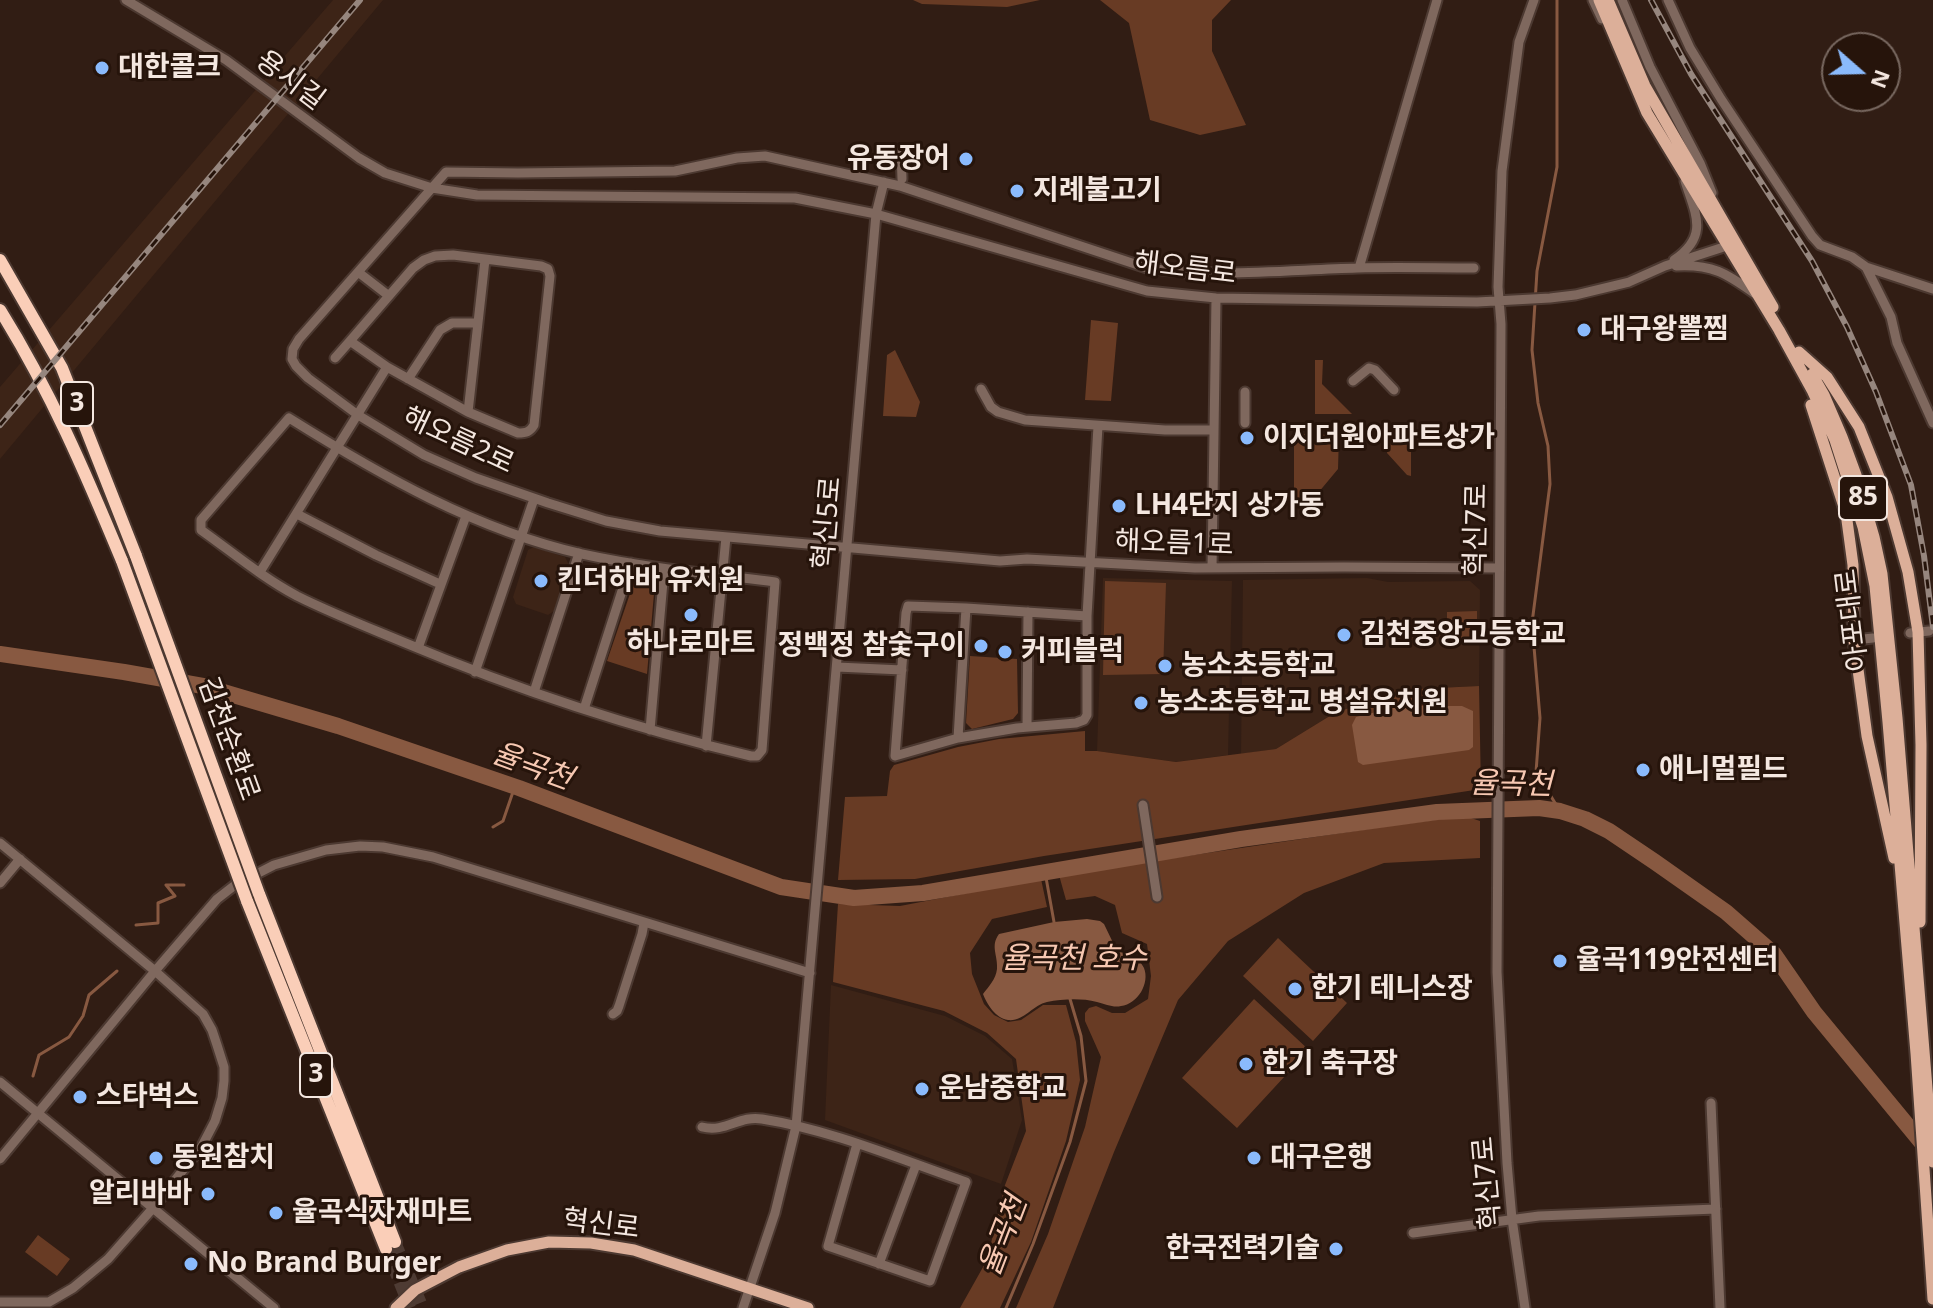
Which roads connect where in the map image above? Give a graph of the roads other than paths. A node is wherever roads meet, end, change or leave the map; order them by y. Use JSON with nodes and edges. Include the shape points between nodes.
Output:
{"nodes":[{"id":1,"x":126,"y":0,"type":"edge"},
{"id":2,"x":1437,"y":0,"type":"edge"},
{"id":3,"x":1534,"y":0,"type":"edge"},
{"id":4,"x":1596,"y":0,"type":"edge"},
{"id":5,"x":1608,"y":0,"type":"edge"},
{"id":6,"x":1622,"y":0,"type":"edge"},
{"id":7,"x":1668,"y":0,"type":"edge"},
{"id":8,"x":901,"y":150,"type":"dead end"},
{"id":9,"x":1683,"y":174,"type":"junction"},
{"id":10,"x":902,"y":179,"type":"dead end"},
{"id":11,"x":884,"y":182,"type":"junction"},
{"id":12,"x":432,"y":188,"type":"junction"},
{"id":13,"x":876,"y":214,"type":"junction"},
{"id":14,"x":1720,"y":215,"type":"junction"},
{"id":15,"x":1732,"y":244,"type":"junction"},
{"id":16,"x":0,"y":260,"type":"edge"},
{"id":17,"x":485,"y":260,"type":"junction"},
{"id":18,"x":1665,"y":266,"type":"junction"},
{"id":19,"x":1866,"y":267,"type":"junction"},
{"id":20,"x":1359,"y":268,"type":"junction"},
{"id":21,"x":1474,"y":268,"type":"dead end"},
{"id":22,"x":358,"y":272,"type":"junction"},
{"id":23,"x":1933,"y":289,"type":"edge"},
{"id":24,"x":389,"y":296,"type":"junction"},
{"id":25,"x":1216,"y":298,"type":"junction"},
{"id":26,"x":1759,"y":298,"type":"junction"},
{"id":27,"x":1499,"y":302,"type":"junction"},
{"id":28,"x":0,"y":310,"type":"edge"},
{"id":29,"x":478,"y":323,"type":"junction"},
{"id":30,"x":350,"y":341,"type":"junction"},
{"id":31,"x":1797,"y":354,"type":"junction"},
{"id":32,"x":335,"y":358,"type":"dead end"},
{"id":33,"x":387,"y":367,"type":"junction"},
{"id":34,"x":408,"y":379,"type":"junction"},
{"id":35,"x":1353,"y":381,"type":"dead end"},
{"id":36,"x":981,"y":389,"type":"dead end"},
{"id":37,"x":1394,"y":390,"type":"dead end"},
{"id":38,"x":1245,"y":392,"type":"dead end"},
{"id":39,"x":468,"y":412,"type":"junction"},
{"id":40,"x":358,"y":415,"type":"junction"},
{"id":41,"x":1245,"y":423,"type":"dead end"},
{"id":42,"x":1933,"y":423,"type":"edge"},
{"id":43,"x":1098,"y":426,"type":"junction"},
{"id":44,"x":1214,"y":430,"type":"junction"},
{"id":45,"x":337,"y":448,"type":"junction"},
{"id":46,"x":534,"y":499,"type":"junction"},
{"id":47,"x":297,"y":514,"type":"junction"},
{"id":48,"x":466,"y":516,"type":"junction"},
{"id":49,"x":521,"y":536,"type":"junction"},
{"id":50,"x":726,"y":537,"type":"junction"},
{"id":51,"x":848,"y":547,"type":"junction"},
{"id":52,"x":579,"y":553,"type":"junction"},
{"id":53,"x":631,"y":563,"type":"junction"},
{"id":54,"x":1089,"y":564,"type":"junction"},
{"id":55,"x":1212,"y":568,"type":"junction"},
{"id":56,"x":1499,"y":568,"type":"junction"},
{"id":57,"x":664,"y":570,"type":"junction"},
{"id":58,"x":260,"y":572,"type":"junction"},
{"id":59,"x":722,"y":576,"type":"junction"},
{"id":60,"x":440,"y":584,"type":"junction"},
{"id":61,"x":966,"y":608,"type":"junction"},
{"id":62,"x":1028,"y":612,"type":"junction"},
{"id":63,"x":1087,"y":616,"type":"junction"},
{"id":64,"x":1873,"y":638,"type":"dead end"},
{"id":65,"x":1854,"y":640,"type":"junction"},
{"id":66,"x":418,"y":648,"type":"junction"},
{"id":67,"x":837,"y":667,"type":"junction"},
{"id":68,"x":902,"y":670,"type":"junction"},
{"id":69,"x":475,"y":672,"type":"junction"},
{"id":70,"x":534,"y":692,"type":"junction"},
{"id":71,"x":584,"y":709,"type":"junction"},
{"id":72,"x":1027,"y":727,"type":"junction"},
{"id":73,"x":650,"y":730,"type":"junction"},
{"id":74,"x":958,"y":738,"type":"junction"},
{"id":75,"x":706,"y":746,"type":"junction"},
{"id":76,"x":1143,"y":805,"type":"dead end"},
{"id":77,"x":0,"y":843,"type":"edge"},
{"id":78,"x":20,"y":859,"type":"junction"},
{"id":79,"x":0,"y":883,"type":"edge"},
{"id":80,"x":1157,"y":897,"type":"dead end"},
{"id":81,"x":253,"y":898,"type":"junction"},
{"id":82,"x":644,"y":923,"type":"junction"},
{"id":83,"x":1906,"y":937,"type":"junction"},
{"id":84,"x":155,"y":971,"type":"junction"},
{"id":85,"x":810,"y":973,"type":"junction"},
{"id":86,"x":1919,"y":990,"type":"junction"},
{"id":87,"x":613,"y":1014,"type":"dead end"},
{"id":88,"x":1921,"y":1054,"type":"junction"},
{"id":89,"x":0,"y":1082,"type":"edge"},
{"id":90,"x":1711,"y":1103,"type":"dead end"},
{"id":91,"x":38,"y":1113,"type":"junction"},
{"id":92,"x":796,"y":1126,"type":"junction"},
{"id":93,"x":702,"y":1127,"type":"dead end"},
{"id":94,"x":857,"y":1144,"type":"junction"},
{"id":95,"x":0,"y":1159,"type":"edge"},
{"id":96,"x":1933,"y":1162,"type":"edge"},
{"id":97,"x":916,"y":1165,"type":"junction"},
{"id":98,"x":153,"y":1208,"type":"junction"},
{"id":99,"x":1716,"y":1209,"type":"junction"},
{"id":100,"x":1512,"y":1219,"type":"junction"},
{"id":101,"x":1413,"y":1233,"type":"dead end"},
{"id":102,"x":390,"y":1246,"type":"tunnel mouth"},
{"id":103,"x":879,"y":1264,"type":"junction"},
{"id":104,"x":750,"y":1289,"type":"junction"},
{"id":105,"x":1933,"y":1299,"type":"edge"},
{"id":106,"x":0,"y":1302,"type":"edge"},
{"id":107,"x":50,"y":1305,"type":"edge"},
{"id":108,"x":274,"y":1308,"type":"edge"},
{"id":109,"x":396,"y":1308,"type":"edge"},
{"id":110,"x":743,"y":1308,"type":"edge"},
{"id":111,"x":808,"y":1308,"type":"edge"},
{"id":112,"x":1525,"y":1308,"type":"edge"},
{"id":113,"x":1720,"y":1308,"type":"edge"}],
"edges":[{"from":1,"to":12,"type":"street","name":"용시길","via":[[226,60],[359,158]]},
{"from":2,"to":20,"type":"street"},
{"from":3,"to":27,"type":"street","name":"혁신7로","via":[[1519,42],[1502,171]]},
{"from":4,"to":9,"type":"main road","name":"아포대로","number":"85","via":[[1647,113]]},
{"from":5,"to":14,"type":"main road","name":"아포대로","number":"85","via":[[1645,86]]},
{"from":6,"to":14,"type":"street"},
{"from":7,"to":19,"type":"street","via":[[1721,99],[1812,236]]},
{"from":8,"to":10,"type":"street"},
{"from":9,"to":15,"type":"main road","name":"아포대로","number":"85"},
{"from":9,"to":18,"type":"street","via":[[1697,229],[1691,247]]},
{"from":11,"to":12,"type":"street","via":[[765,156],[675,171],[446,172]]},
{"from":11,"to":13,"type":"street","name":"혁신5로"},
{"from":11,"to":20,"type":"street","via":[[1147,268]]},
{"from":12,"to":13,"type":"street","name":"용시길","via":[[477,195],[795,198]]},
{"from":12,"to":22,"type":"street","name":"해오름2로"},
{"from":13,"to":25,"type":"street","name":"해오름로","via":[[1147,291]]},
{"from":13,"to":51,"type":"street","name":"혁신5로"},
{"from":14,"to":15,"type":"main road","name":"아포대로","number":"85"},
{"from":15,"to":18,"type":"street"},
{"from":15,"to":26,"type":"main road","name":"아포대로","number":"85"},
{"from":15,"to":31,"type":"main road","name":"아포대로","number":"85"},
{"from":16,"to":81,"type":"highway","name":"김천순환로","number":"3","bridge":true,"via":[[62,368],[136,556]]},
{"from":17,"to":24,"type":"street","via":[[453,255],[424,260]]},
{"from":17,"to":29,"type":"street"},
{"from":17,"to":39,"type":"street","via":[[548,269],[534,425],[531,431],[518,433]]},
{"from":18,"to":26,"type":"street","via":[[1708,267]]},
{"from":18,"to":27,"type":"street","name":"해오름로","via":[[1629,282],[1575,295]]},
{"from":19,"to":23,"type":"street"},
{"from":19,"to":42,"type":"street"},
{"from":20,"to":21,"type":"street"},
{"from":22,"to":24,"type":"street"},
{"from":22,"to":40,"type":"street","name":"해오름2로","via":[[299,339],[292,359],[308,378]]},
{"from":24,"to":30,"type":"street"},
{"from":25,"to":27,"type":"street","name":"해오름로"},
{"from":25,"to":44,"type":"street"},
{"from":26,"to":31,"type":"main road","name":"아포대로","number":"85"},
{"from":27,"to":56,"type":"street","name":"혁신7로"},
{"from":28,"to":81,"type":"highway","name":"김천순환로","number":"3","bridge":true,"via":[[80,460]]},
{"from":29,"to":34,"type":"street","via":[[452,323],[440,330]]},
{"from":29,"to":39,"type":"street"},
{"from":30,"to":32,"type":"street"},
{"from":30,"to":33,"type":"street"},
{"from":31,"to":65,"type":"main road","via":[[1846,513]]},
{"from":31,"to":83,"type":"main road","name":"아포대로","number":"85","via":[[1835,440],[1871,560]]},
{"from":31,"to":86,"type":"main road","name":"아포대로","number":"85","via":[[1824,395],[1847,450],[1882,574]]},
{"from":31,"to":86,"type":"main road","via":[[1827,377],[1859,427],[1887,497],[1908,572],[1919,632]]},
{"from":33,"to":34,"type":"street"},
{"from":33,"to":40,"type":"street"},
{"from":34,"to":39,"type":"street"},
{"from":35,"to":37,"type":"street","via":[[1372,368]]},
{"from":36,"to":43,"type":"street","via":[[991,407],[1007,416]]},
{"from":38,"to":41,"type":"street"},
{"from":40,"to":45,"type":"street"},
{"from":40,"to":46,"type":"street","name":"해오름2로","via":[[424,455]]},
{"from":43,"to":44,"type":"street"},
{"from":43,"to":54,"type":"street"},
{"from":44,"to":55,"type":"street"},
{"from":45,"to":47,"type":"street"},
{"from":45,"to":48,"type":"street"},
{"from":45,"to":58,"type":"street","via":[[289,418],[201,520],[201,530]]},
{"from":46,"to":49,"type":"street"},
{"from":46,"to":50,"type":"street","name":"해오름2로","via":[[627,525]]},
{"from":47,"to":58,"type":"street"},
{"from":47,"to":60,"type":"street"},
{"from":48,"to":49,"type":"street"},
{"from":48,"to":60,"type":"street"},
{"from":49,"to":52,"type":"street"},
{"from":49,"to":69,"type":"street"},
{"from":50,"to":51,"type":"street","name":"해오름2로"},
{"from":50,"to":59,"type":"street"},
{"from":51,"to":54,"type":"street","name":"해오름1로"},
{"from":51,"to":67,"type":"street","name":"혁신5로"},
{"from":52,"to":53,"type":"street"},
{"from":52,"to":70,"type":"street"},
{"from":53,"to":57,"type":"street"},
{"from":53,"to":71,"type":"street"},
{"from":54,"to":55,"type":"street","name":"해오름1로"},
{"from":54,"to":63,"type":"street"},
{"from":55,"to":56,"type":"street","name":"해오름1로"},
{"from":56,"to":100,"type":"street","name":"혁신7로","via":[[1497,972]]},
{"from":57,"to":59,"type":"street"},
{"from":57,"to":73,"type":"street"},
{"from":58,"to":66,"type":"street","via":[[295,595]]},
{"from":59,"to":75,"type":"street"},
{"from":59,"to":75,"type":"street","via":[[775,582],[762,750],[751,756]]},
{"from":60,"to":66,"type":"street"},
{"from":61,"to":62,"type":"street"},
{"from":61,"to":68,"type":"street","via":[[908,606]]},
{"from":61,"to":74,"type":"street"},
{"from":62,"to":63,"type":"street"},
{"from":62,"to":72,"type":"street"},
{"from":63,"to":72,"type":"street","via":[[1087,715],[1076,723]]},
{"from":64,"to":65,"type":"street"},
{"from":65,"to":83,"type":"main road"},
{"from":66,"to":69,"type":"street"},
{"from":67,"to":68,"type":"street"},
{"from":67,"to":85,"type":"street","name":"혁신5로"},
{"from":68,"to":74,"type":"street","via":[[895,756]]},
{"from":69,"to":70,"type":"street"},
{"from":70,"to":71,"type":"street"},
{"from":71,"to":73,"type":"street"},
{"from":72,"to":74,"type":"street"},
{"from":73,"to":75,"type":"street"},
{"from":76,"to":80,"type":"street"},
{"from":77,"to":78,"type":"street"},
{"from":78,"to":79,"type":"street"},
{"from":78,"to":84,"type":"street"},
{"from":81,"to":102,"type":"highway","name":"김천순환로","number":"3"},
{"from":82,"to":84,"type":"street","via":[[433,857],[360,846],[286,861],[235,885]]},
{"from":82,"to":85,"type":"street"},
{"from":82,"to":87,"type":"street"},
{"from":83,"to":88,"type":"main road","name":"아포대로","number":"85"},
{"from":84,"to":91,"type":"street"},
{"from":84,"to":98,"type":"street","via":[[203,1014],[224,1067],[224,1081],[215,1121],[202,1146]]},
{"from":85,"to":92,"type":"street","name":"혁신5로"},
{"from":86,"to":88,"type":"main road","name":"아포대로","number":"85"},
{"from":88,"to":96,"type":"main road","name":"아포대로","number":"85"},
{"from":88,"to":105,"type":"main road","name":"아포대로","number":"85"},
{"from":89,"to":91,"type":"street"},
{"from":90,"to":99,"type":"street"},
{"from":91,"to":95,"type":"street"},
{"from":91,"to":98,"type":"street"},
{"from":92,"to":93,"type":"street","via":[[751,1118],[719,1129]]},
{"from":92,"to":94,"type":"street"},
{"from":92,"to":104,"type":"street","name":"혁신5로"},
{"from":94,"to":97,"type":"street"},
{"from":94,"to":103,"type":"street","via":[[828,1246]]},
{"from":97,"to":103,"type":"street"},
{"from":97,"to":103,"type":"street","via":[[966,1182],[930,1281]]},
{"from":98,"to":107,"type":"street","via":[[108,1259]]},
{"from":98,"to":108,"type":"street"},
{"from":99,"to":100,"type":"street"},
{"from":99,"to":113,"type":"street"},
{"from":100,"to":101,"type":"street"},
{"from":100,"to":112,"type":"street","name":"혁신7로"},
{"from":104,"to":109,"type":"main road","name":"혁신로","via":[[634,1250],[549,1242],[459,1267],[415,1290]]},
{"from":104,"to":110,"type":"street","name":"혁신5로"},
{"from":104,"to":111,"type":"main road","name":"혁신로"},
{"from":106,"to":107,"type":"street"}]}
